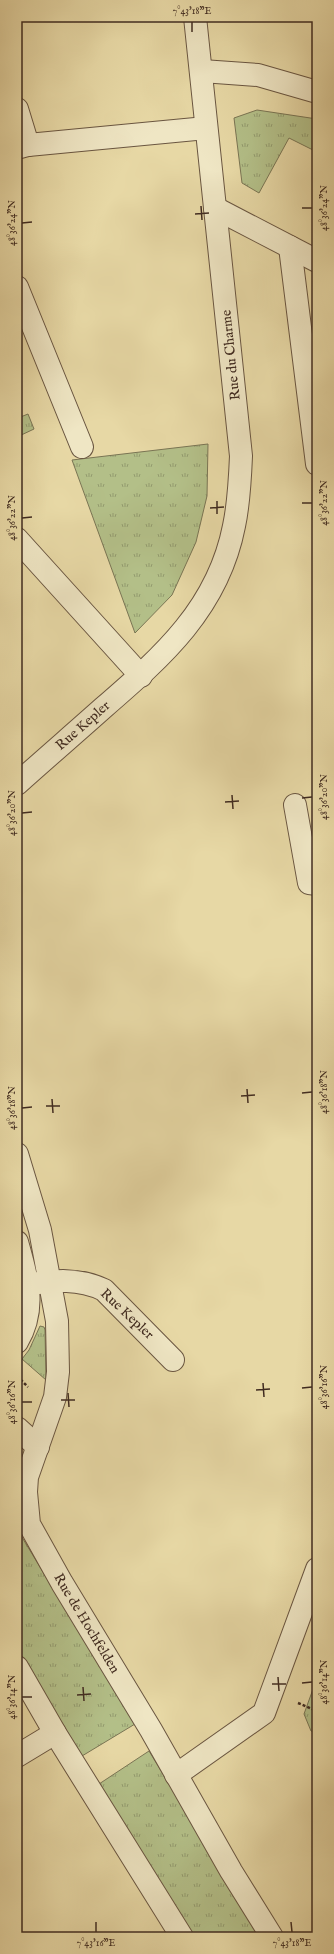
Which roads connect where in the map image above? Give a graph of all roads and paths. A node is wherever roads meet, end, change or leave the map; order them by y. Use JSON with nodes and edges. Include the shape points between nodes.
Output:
{"nodes":[{"id":1,"x":195,"y":17,"type":"edge"},
{"id":2,"x":202,"y":71,"type":"junction"},
{"id":3,"x":317,"y":92,"type":"edge"},
{"id":4,"x":17,"y":109,"type":"edge"},
{"id":5,"x":206,"y":128,"type":"junction"},
{"id":6,"x":22,"y":146,"type":"edge"},
{"id":7,"x":215,"y":208,"type":"junction"},
{"id":8,"x":290,"y":247,"type":"junction"},
{"id":9,"x":317,"y":260,"type":"edge"},
{"id":10,"x":17,"y":287,"type":"edge"},
{"id":11,"x":82,"y":447,"type":"dead end"},
{"id":12,"x":317,"y":464,"type":"edge"},
{"id":13,"x":17,"y":539,"type":"edge"},
{"id":14,"x":145,"y":672,"type":"junction"},
{"id":15,"x":17,"y":784,"type":"edge"},
{"id":16,"x":295,"y":805,"type":"dead end"},
{"id":17,"x":317,"y":884,"type":"edge"},
{"id":18,"x":17,"y":1154,"type":"edge"},
{"id":19,"x":17,"y":1242,"type":"edge"},
{"id":20,"x":49,"y":1281,"type":"junction"},
{"id":21,"x":28,"y":1285,"type":"junction"},
{"id":22,"x":17,"y":1342,"type":"edge"},
{"id":23,"x":173,"y":1360,"type":"dead end"},
{"id":24,"x":17,"y":1428,"type":"edge"},
{"id":25,"x":38,"y":1447,"type":"junction"},
{"id":26,"x":317,"y":1569,"type":"edge"},
{"id":27,"x":17,"y":1667,"type":"edge"},
{"id":28,"x":55,"y":1733,"type":"junction"},
{"id":29,"x":17,"y":1756,"type":"edge"},
{"id":30,"x":176,"y":1775,"type":"junction"},
{"id":31,"x":182,"y":1937,"type":"edge"},
{"id":32,"x":272,"y":1937,"type":"edge"}],
"edges":[{"from":1,"to":2,"type":"street","name":"Rue du Charme"},
{"from":2,"to":3,"type":"street","via":[[258,75]]},
{"from":2,"to":5,"type":"street","name":"Rue du Charme"},
{"from":4,"to":6,"type":"street"},
{"from":5,"to":6,"type":"street"},
{"from":5,"to":7,"type":"street","name":"Rue du Charme"},
{"from":7,"to":8,"type":"street"},
{"from":7,"to":14,"type":"street","name":"Rue du Charme","via":[[241,456],[239,496],[227,552],[215,581],[198,612],[181,635]]},
{"from":8,"to":9,"type":"street"},
{"from":8,"to":12,"type":"street"},
{"from":10,"to":11,"type":"street"},
{"from":13,"to":14,"type":"street"},
{"from":14,"to":15,"type":"street","name":"Rue Kepler"},
{"from":16,"to":17,"type":"street","via":[[309,883]]},
{"from":18,"to":20,"type":"street","via":[[40,1230]]},
{"from":19,"to":21,"type":"street"},
{"from":20,"to":21,"type":"street","name":"Rue Kepler"},
{"from":20,"to":23,"type":"street","name":"Rue Kepler","via":[[90,1283],[104,1290]]},
{"from":20,"to":25,"type":"street","name":"Rue de Hochfelden","via":[[57,1321],[58,1372],[54,1402]]},
{"from":21,"to":22,"type":"street","via":[[29,1312]]},
{"from":24,"to":25,"type":"street"},
{"from":25,"to":30,"type":"street","name":"Rue de Hochfelden","via":[[27,1477],[29,1524]]},
{"from":26,"to":30,"type":"street","via":[[264,1713]]},
{"from":27,"to":28,"type":"street"},
{"from":28,"to":29,"type":"street"},
{"from":28,"to":31,"type":"street"},
{"from":30,"to":32,"type":"street","name":"Rue de Hochfelden"}]}
